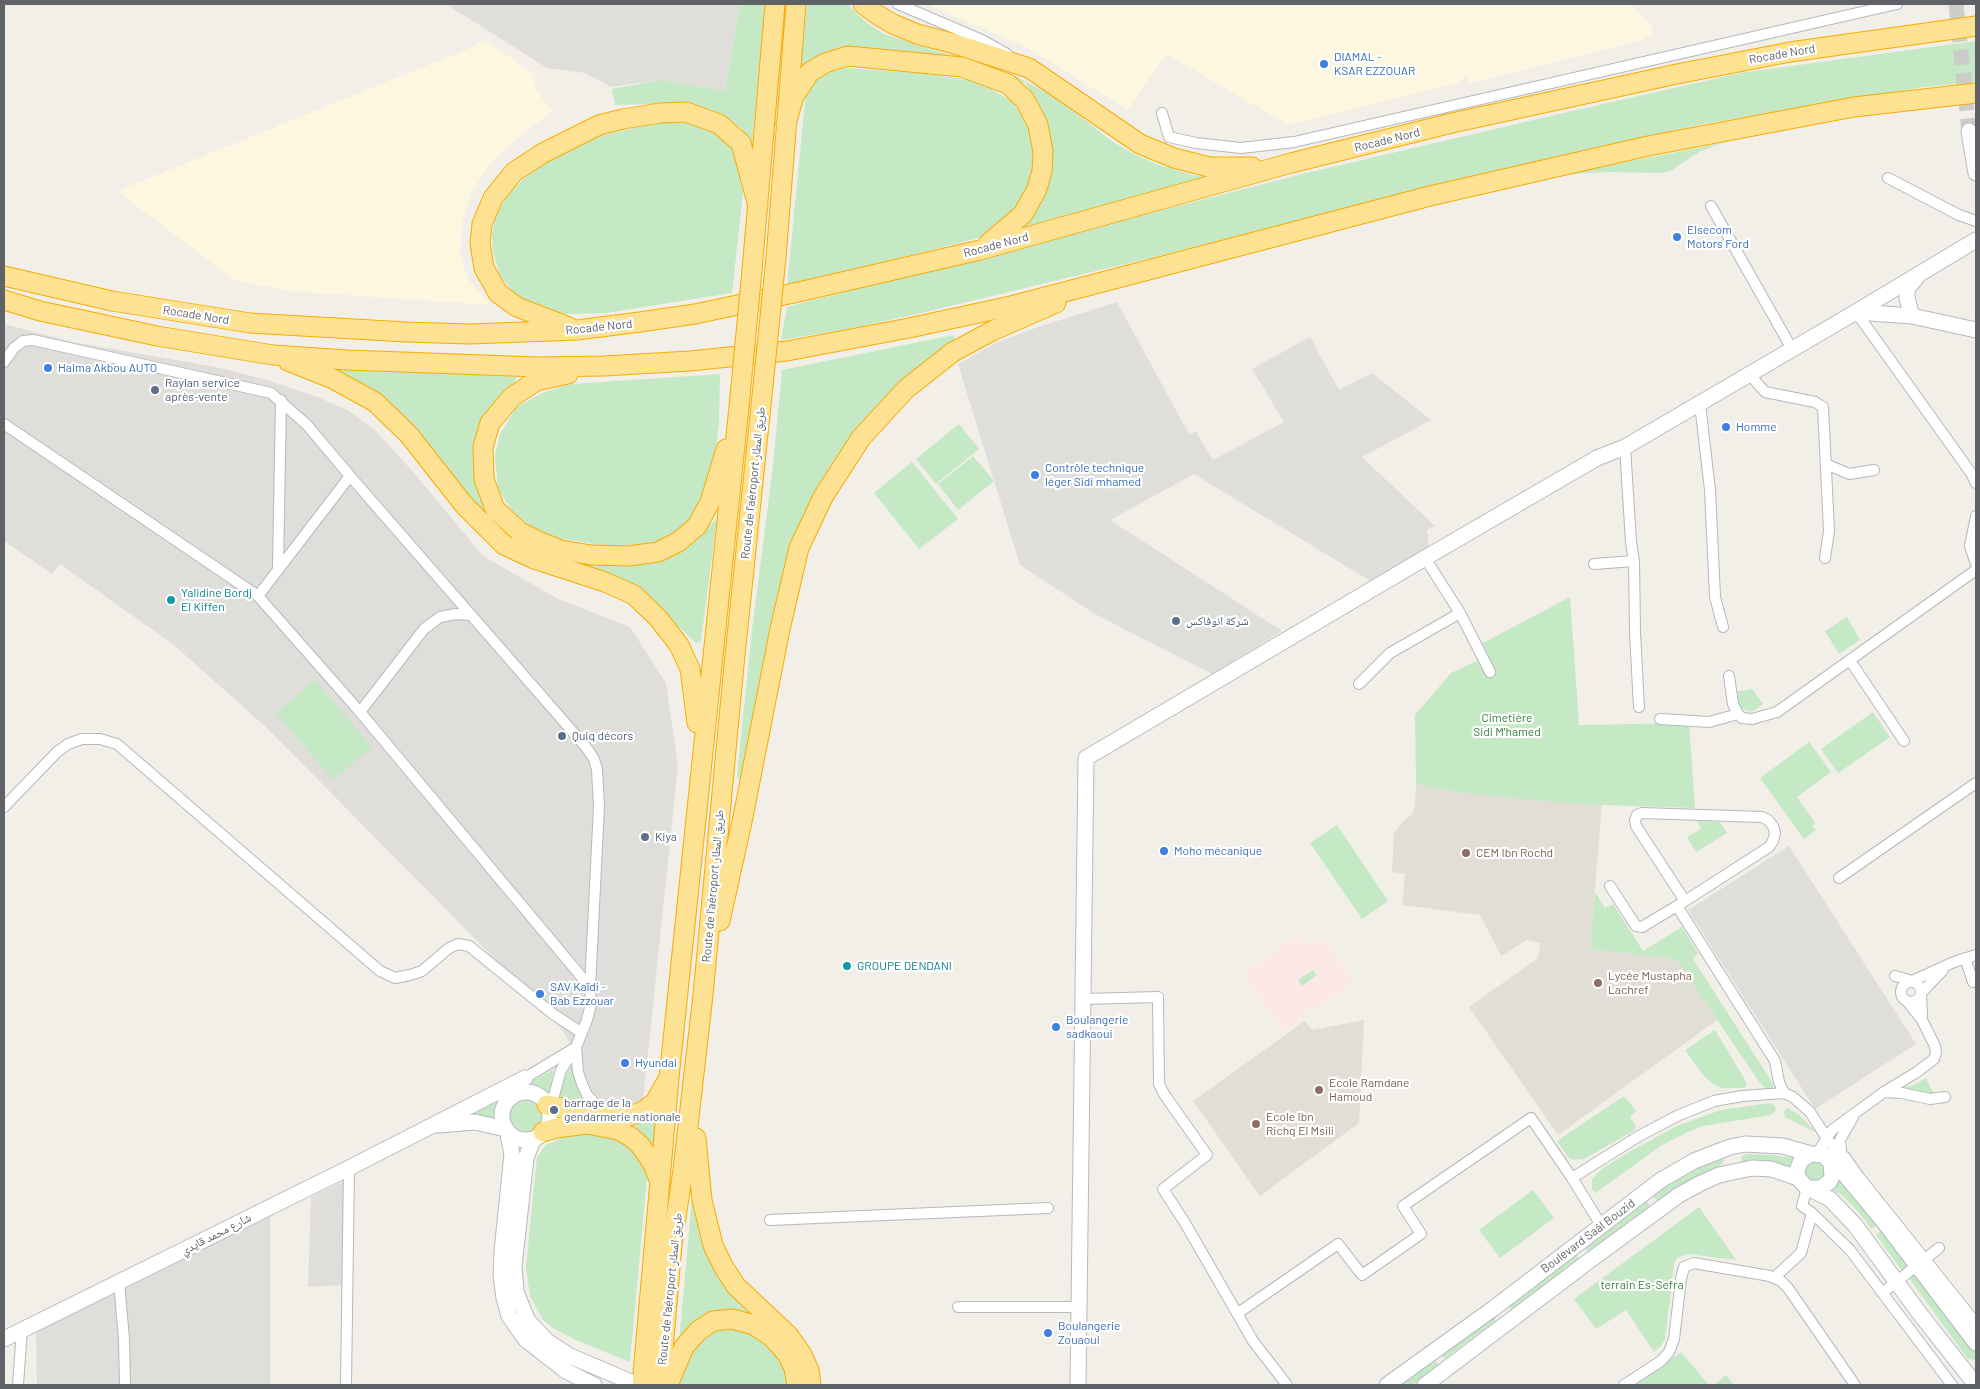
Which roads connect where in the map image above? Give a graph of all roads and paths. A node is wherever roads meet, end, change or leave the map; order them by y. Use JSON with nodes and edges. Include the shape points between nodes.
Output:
{"nodes":[{"id":1,"x":775,"y":4,"type":"edge"},
{"id":2,"x":796,"y":4,"type":"edge"},
{"id":3,"x":864,"y":4,"type":"edge"},
{"id":4,"x":898,"y":4,"type":"edge"},
{"id":5,"x":1897,"y":4,"type":"edge"},
{"id":6,"x":1976,"y":26,"type":"edge"},
{"id":7,"x":1029,"y":68,"type":"junction"},
{"id":8,"x":1976,"y":94,"type":"edge"},
{"id":9,"x":1162,"y":113,"type":"dead end"},
{"id":10,"x":786,"y":124,"type":"junction"},
{"id":11,"x":1969,"y":131,"type":"tunnel mouth"},
{"id":12,"x":1290,"y":163,"type":"junction"},
{"id":13,"x":1976,"y":172,"type":"edge"},
{"id":14,"x":1888,"y":178,"type":"dead end"},
{"id":15,"x":758,"y":206,"type":"junction"},
{"id":16,"x":1712,"y":206,"type":"dead end"},
{"id":17,"x":1976,"y":221,"type":"edge"},
{"id":18,"x":1976,"y":240,"type":"edge"},
{"id":19,"x":980,"y":250,"type":"junction"},
{"id":20,"x":4,"y":276,"type":"edge"},
{"id":21,"x":1917,"y":276,"type":"junction"},
{"id":22,"x":1104,"y":281,"type":"junction"},
{"id":23,"x":4,"y":300,"type":"edge"},
{"id":24,"x":1856,"y":312,"type":"junction"},
{"id":25,"x":1912,"y":316,"type":"junction"},
{"id":26,"x":577,"y":330,"type":"junction"},
{"id":27,"x":1976,"y":330,"type":"edge"},
{"id":28,"x":1792,"y":350,"type":"junction"},
{"id":29,"x":273,"y":355,"type":"junction"},
{"id":30,"x":4,"y":362,"type":"edge"},
{"id":31,"x":604,"y":366,"type":"junction"},
{"id":32,"x":1749,"y":374,"type":"junction"},
{"id":33,"x":281,"y":400,"type":"junction"},
{"id":34,"x":1700,"y":404,"type":"junction"},
{"id":35,"x":739,"y":407,"type":"junction"},
{"id":36,"x":4,"y":424,"type":"edge"},
{"id":37,"x":1625,"y":447,"type":"junction"},
{"id":38,"x":1826,"y":464,"type":"junction"},
{"id":39,"x":1874,"y":470,"type":"dead end"},
{"id":40,"x":1974,"y":472,"type":"edge"},
{"id":41,"x":350,"y":476,"type":"junction"},
{"id":42,"x":1976,"y":484,"type":"edge"},
{"id":43,"x":1976,"y":516,"type":"edge"},
{"id":44,"x":1425,"y":558,"type":"junction"},
{"id":45,"x":1825,"y":558,"type":"dead end"},
{"id":46,"x":1634,"y":561,"type":"junction"},
{"id":47,"x":1594,"y":564,"type":"dead end"},
{"id":48,"x":1976,"y":564,"type":"edge"},
{"id":49,"x":278,"y":567,"type":"junction"},
{"id":50,"x":1976,"y":570,"type":"edge"},
{"id":51,"x":258,"y":596,"type":"junction"},
{"id":52,"x":1460,"y":613,"type":"junction"},
{"id":53,"x":471,"y":615,"type":"junction"},
{"id":54,"x":1723,"y":627,"type":"dead end"},
{"id":55,"x":1851,"y":662,"type":"junction"},
{"id":56,"x":1490,"y":672,"type":"dead end"},
{"id":57,"x":1728,"y":676,"type":"dead end"},
{"id":58,"x":1358,"y":684,"type":"dead end"},
{"id":59,"x":1639,"y":707,"type":"dead end"},
{"id":60,"x":360,"y":712,"type":"junction"},
{"id":61,"x":1738,"y":714,"type":"junction"},
{"id":62,"x":1660,"y":720,"type":"dead end"},
{"id":63,"x":1904,"y":741,"type":"dead end"},
{"id":64,"x":701,"y":762,"type":"junction"},
{"id":65,"x":1976,"y":783,"type":"edge"},
{"id":66,"x":4,"y":807,"type":"edge"},
{"id":67,"x":1839,"y":878,"type":"dead end"},
{"id":68,"x":1610,"y":886,"type":"dead end"},
{"id":69,"x":1681,"y":904,"type":"junction"},
{"id":70,"x":1976,"y":955,"type":"edge"},
{"id":71,"x":1965,"y":958,"type":"junction"},
{"id":72,"x":1948,"y":965,"type":"junction"},
{"id":73,"x":1976,"y":977,"type":"edge"},
{"id":74,"x":1912,"y":981,"type":"junction"},
{"id":75,"x":590,"y":987,"type":"junction"},
{"id":76,"x":1921,"y":993,"type":"junction"},
{"id":77,"x":703,"y":995,"type":"junction"},
{"id":78,"x":1904,"y":996,"type":"junction"},
{"id":79,"x":1084,"y":999,"type":"junction"},
{"id":80,"x":1922,"y":1020,"type":"junction"},
{"id":81,"x":582,"y":1032,"type":"junction"},
{"id":82,"x":576,"y":1048,"type":"junction"},
{"id":83,"x":669,"y":1078,"type":"junction"},
{"id":84,"x":517,"y":1091,"type":"junction"},
{"id":85,"x":692,"y":1092,"type":"junction"},
{"id":86,"x":1884,"y":1092,"type":"junction"},
{"id":87,"x":1784,"y":1093,"type":"junction"},
{"id":88,"x":1945,"y":1097,"type":"dead end"},
{"id":89,"x":549,"y":1108,"type":"junction"},
{"id":90,"x":1858,"y":1110,"type":"junction"},
{"id":91,"x":608,"y":1116,"type":"junction"},
{"id":92,"x":426,"y":1127,"type":"junction"},
{"id":93,"x":506,"y":1130,"type":"junction"},
{"id":94,"x":541,"y":1134,"type":"junction"},
{"id":95,"x":1730,"y":1147,"type":"junction"},
{"id":96,"x":1835,"y":1149,"type":"junction"},
{"id":97,"x":1814,"y":1154,"type":"junction"},
{"id":98,"x":349,"y":1168,"type":"junction"},
{"id":99,"x":1735,"y":1171,"type":"junction"},
{"id":100,"x":1572,"y":1178,"type":"junction"},
{"id":101,"x":659,"y":1181,"type":"junction"},
{"id":102,"x":1805,"y":1185,"type":"junction"},
{"id":103,"x":1048,"y":1208,"type":"dead end"},
{"id":104,"x":1812,"y":1213,"type":"junction"},
{"id":105,"x":770,"y":1220,"type":"dead end"},
{"id":106,"x":1601,"y":1225,"type":"junction"},
{"id":107,"x":1939,"y":1248,"type":"dead end"},
{"id":108,"x":1921,"y":1262,"type":"junction"},
{"id":109,"x":1775,"y":1277,"type":"junction"},
{"id":110,"x":120,"y":1282,"type":"junction"},
{"id":111,"x":1897,"y":1283,"type":"junction"},
{"id":112,"x":1882,"y":1293,"type":"junction"},
{"id":113,"x":958,"y":1307,"type":"dead end"},
{"id":114,"x":1078,"y":1307,"type":"junction"},
{"id":115,"x":1494,"y":1308,"type":"junction"},
{"id":116,"x":1968,"y":1312,"type":"edge"},
{"id":117,"x":1238,"y":1313,"type":"junction"},
{"id":118,"x":1507,"y":1323,"type":"junction"},
{"id":119,"x":1976,"y":1323,"type":"edge"},
{"id":120,"x":22,"y":1329,"type":"junction"},
{"id":121,"x":4,"y":1339,"type":"edge"},
{"id":122,"x":1976,"y":1343,"type":"edge"},
{"id":123,"x":1974,"y":1378,"type":"edge"},
{"id":124,"x":18,"y":1385,"type":"edge"},
{"id":125,"x":125,"y":1385,"type":"edge"},
{"id":126,"x":346,"y":1385,"type":"edge"},
{"id":127,"x":594,"y":1385,"type":"edge"},
{"id":128,"x":638,"y":1385,"type":"edge"},
{"id":129,"x":642,"y":1385,"type":"edge"},
{"id":130,"x":660,"y":1385,"type":"edge"},
{"id":131,"x":668,"y":1385,"type":"edge"},
{"id":132,"x":797,"y":1385,"type":"edge"},
{"id":133,"x":811,"y":1385,"type":"edge"},
{"id":134,"x":1078,"y":1385,"type":"edge"},
{"id":135,"x":1287,"y":1385,"type":"edge"},
{"id":136,"x":1387,"y":1385,"type":"edge"},
{"id":137,"x":1425,"y":1385,"type":"edge"},
{"id":138,"x":1624,"y":1385,"type":"edge"},
{"id":139,"x":1855,"y":1385,"type":"edge"},
{"id":140,"x":1952,"y":1385,"type":"edge"}],
"edges":[{"from":1,"to":15,"type":"highway"},
{"from":2,"to":10,"type":"highway"},
{"from":3,"to":7,"type":"highway","via":[[893,24],[917,34]]},
{"from":4,"to":7,"type":"street","via":[[982,40]]},
{"from":5,"to":9,"type":"street","via":[[1294,142],[1241,148],[1178,140],[1169,138]]},
{"from":6,"to":12,"type":"highway","name":"Rocade Nord","via":[[1790,52],[1677,74],[1452,123]]},
{"from":7,"to":12,"type":"highway","via":[[1140,144],[1174,158],[1208,166],[1241,168]]},
{"from":8,"to":22,"type":"highway","via":[[1854,107],[1648,146],[1430,196]]},
{"from":10,"to":19,"type":"highway","via":[[794,96],[810,72],[824,63],[848,56],[962,66],[1008,84],[1025,100],[1038,125],[1043,152],[1042,171],[1037,189],[1023,214]]},
{"from":10,"to":77,"type":"highway","name":"Route de l'aéroport طريق المطار","bridge":true,"via":[[776,258]]},
{"from":11,"to":13,"type":"main road"},
{"from":12,"to":19,"type":"highway","name":"Rocade Nord"},
{"from":14,"to":17,"type":"street"},
{"from":15,"to":26,"type":"highway","via":[[741,143],[719,124],[686,112],[660,113],[599,126],[514,172],[493,198],[482,224],[480,243],[484,268],[498,293],[517,307]]},
{"from":15,"to":35,"type":"highway","bridge":true},
{"from":16,"to":28,"type":"street"},
{"from":18,"to":21,"type":"main road"},
{"from":19,"to":26,"type":"highway","name":"Rocade Nord","via":[[695,314]]},
{"from":20,"to":26,"type":"highway","name":"Rocade Nord","via":[[112,301],[250,324],[470,334]]},
{"from":21,"to":24,"type":"main road"},
{"from":21,"to":25,"type":"main road","via":[[1908,289]]},
{"from":22,"to":31,"type":"highway","via":[[1011,306],[787,351]]},
{"from":22,"to":77,"type":"highway","via":[[953,352],[906,390],[862,438],[823,497],[799,548]]},
{"from":23,"to":29,"type":"highway","via":[[157,336]]},
{"from":24,"to":25,"type":"main road"},
{"from":24,"to":28,"type":"main road"},
{"from":24,"to":40,"type":"street"},
{"from":25,"to":27,"type":"main road"},
{"from":28,"to":32,"type":"main road"},
{"from":29,"to":31,"type":"highway","via":[[429,364]]},
{"from":29,"to":64,"type":"highway","via":[[333,379],[375,402],[409,435],[464,505],[504,545],[634,595],[679,645],[690,669]]},
{"from":30,"to":33,"type":"street","via":[[14,348],[23,341],[32,340],[253,388]]},
{"from":31,"to":35,"type":"highway","via":[[536,381],[528,386],[512,397],[490,423],[483,447],[484,479],[496,509],[520,532],[561,550],[628,556],[658,552],[678,542],[697,526],[710,502]]},
{"from":32,"to":34,"type":"main road"},
{"from":32,"to":38,"type":"street","via":[[1765,392],[1815,402],[1823,407]]},
{"from":33,"to":41,"type":"street"},
{"from":33,"to":49,"type":"street"},
{"from":34,"to":37,"type":"main road"},
{"from":34,"to":54,"type":"street","via":[[1710,490],[1715,597]]},
{"from":35,"to":64,"type":"highway","name":"Route de l'aéroport طريق المطار"},
{"from":36,"to":51,"type":"street"},
{"from":37,"to":44,"type":"main road","via":[[1597,458]]},
{"from":37,"to":46,"type":"street"},
{"from":38,"to":39,"type":"street","via":[[1849,474]]},
{"from":38,"to":45,"type":"street","via":[[1829,531]]},
{"from":40,"to":42,"type":"street"},
{"from":41,"to":49,"type":"street"},
{"from":41,"to":53,"type":"street"},
{"from":43,"to":48,"type":"street","via":[[1970,546]]},
{"from":44,"to":52,"type":"street"},
{"from":44,"to":79,"type":"main road","via":[[1086,758]]},
{"from":46,"to":47,"type":"street"},
{"from":46,"to":59,"type":"street"},
{"from":49,"to":51,"type":"street"},
{"from":50,"to":55,"type":"street"},
{"from":51,"to":60,"type":"street"},
{"from":52,"to":56,"type":"street"},
{"from":52,"to":58,"type":"street","via":[[1390,653]]},
{"from":53,"to":60,"type":"street","via":[[440,617],[424,629]]},
{"from":53,"to":75,"type":"street","via":[[580,739],[598,770]]},
{"from":55,"to":61,"type":"street","via":[[1778,712],[1752,719]]},
{"from":55,"to":63,"type":"street"},
{"from":57,"to":61,"type":"street"},
{"from":60,"to":75,"type":"street"},
{"from":61,"to":62,"type":"street","via":[[1709,722]]},
{"from":64,"to":83,"type":"highway","name":"Route de l'aéroport طريق المطار"},
{"from":65,"to":67,"type":"street"},
{"from":66,"to":81,"type":"street","via":[[68,744],[100,738],[117,744],[380,971],[395,978],[410,975],[422,971],[449,948],[458,944],[469,946],[553,1014]]},
{"from":68,"to":69,"type":"street","via":[[1640,928]]},
{"from":69,"to":69,"type":"street","via":[[1636,826],[1637,815],[1762,817],[1768,820],[1775,834],[1769,847]]},
{"from":69,"to":87,"type":"street","via":[[1775,1061]]},
{"from":70,"to":71,"type":"street"},
{"from":71,"to":72,"type":"street"},
{"from":71,"to":73,"type":"street","via":[[1973,982]]},
{"from":72,"to":74,"type":"street"},
{"from":72,"to":76,"type":"street"},
{"from":74,"to":76,"type":"street","via":[[1920,986]]},
{"from":74,"to":78,"type":"street","via":[[1905,984]]},
{"from":75,"to":81,"type":"street","via":[[591,1004]]},
{"from":76,"to":78,"type":"street","via":[[1915,1001]]},
{"from":76,"to":80,"type":"street"},
{"from":77,"to":85,"type":"highway","name":"Route de l'aéroport طريق المطار"},
{"from":78,"to":80,"type":"street"},
{"from":79,"to":114,"type":"main road"},
{"from":79,"to":117,"type":"street","via":[[1158,997],[1159,1084],[1207,1154],[1163,1189]]},
{"from":80,"to":86,"type":"street","via":[[1935,1046],[1934,1059]]},
{"from":81,"to":82,"type":"street"},
{"from":82,"to":84,"type":"street"},
{"from":82,"to":89,"type":"street","via":[[561,1070]]},
{"from":82,"to":91,"type":"street","via":[[578,1072],[587,1095]]},
{"from":83,"to":91,"type":"highway","via":[[655,1102],[642,1112]]},
{"from":83,"to":101,"type":"highway","name":"Route de l'aéroport طريق المطار"},
{"from":84,"to":89,"type":"main road","via":[[538,1096]]},
{"from":84,"to":92,"type":"main road","name":"شارع محمد قايدي","via":[[485,1097]]},
{"from":84,"to":93,"type":"main road","via":[[502,1116]]},
{"from":85,"to":130,"type":"highway","name":"Route de l'aéroport طريق المطار","via":[[672,1245]]},
{"from":85,"to":133,"type":"highway","via":[[702,1200],[713,1245],[736,1286],[789,1336],[801,1353],[809,1370]]},
{"from":86,"to":88,"type":"street","via":[[1930,1099]]},
{"from":86,"to":90,"type":"street"},
{"from":87,"to":96,"type":"street","via":[[1810,1112]]},
{"from":87,"to":100,"type":"street","via":[[1742,1096],[1696,1108],[1639,1136]]},
{"from":89,"to":91,"type":"highway"},
{"from":89,"to":94,"type":"main road","via":[[549,1120]]},
{"from":90,"to":96,"type":"street"},
{"from":90,"to":96,"type":"street"},
{"from":92,"to":93,"type":"main road","via":[[475,1122]]},
{"from":92,"to":98,"type":"main road","name":"شارع محمد قايدي"},
{"from":93,"to":94,"type":"main road","via":[[518,1138],[532,1139]]},
{"from":93,"to":127,"type":"main road","via":[[512,1154],[501,1275],[509,1316],[525,1339],[566,1371]]},
{"from":94,"to":101,"type":"highway","via":[[556,1128],[587,1124],[618,1130],[640,1145],[653,1164]]},
{"from":94,"to":128,"type":"main road","via":[[532,1142],[526,1158],[514,1266],[516,1292],[528,1321],[547,1341],[570,1356]]},
{"from":95,"to":97,"type":"main road","name":"Boulevard Saâl Bouzid","via":[[1768,1144]]},
{"from":95,"to":99,"type":"main road"},
{"from":95,"to":106,"type":"main road","name":"Boulevard Saâl Bouzid","via":[[1662,1180]]},
{"from":96,"to":97,"type":"main road","name":"Boulevard Saâl Bouzid","via":[[1828,1159]]},
{"from":96,"to":102,"type":"main road","via":[[1830,1181],[1821,1188]]},
{"from":96,"to":108,"type":"street"},
{"from":96,"to":108,"type":"main road","via":[[1846,1176]]},
{"from":97,"to":102,"type":"main road","via":[[1800,1160],[1796,1172]]},
{"from":98,"to":110,"type":"main road","name":"شارع محمد قايدي"},
{"from":98,"to":126,"type":"street"},
{"from":99,"to":102,"type":"main road","name":"Boulevard Saâl Bouzid","via":[[1771,1169]]},
{"from":99,"to":118,"type":"main road","name":"Boulevard Saâl Bouzid","via":[[1701,1182],[1679,1195]]},
{"from":100,"to":106,"type":"street"},
{"from":100,"to":117,"type":"street","via":[[1531,1118],[1403,1206],[1421,1234],[1362,1275],[1338,1244]]},
{"from":101,"to":129,"type":"highway","name":"Route de l'aéroport طريق المطار"},
{"from":102,"to":104,"type":"street","via":[[1802,1206]]},
{"from":102,"to":111,"type":"main road","name":"Boulevard Saâl Bouzid","via":[[1830,1199],[1856,1225]]},
{"from":103,"to":105,"type":"street"},
{"from":104,"to":109,"type":"street","via":[[1801,1252]]},
{"from":104,"to":112,"type":"street","via":[[1850,1250]]},
{"from":106,"to":115,"type":"main road","name":"Boulevard Saâl Bouzid"},
{"from":107,"to":108,"type":"street"},
{"from":108,"to":111,"type":"street"},
{"from":108,"to":116,"type":"main road"},
{"from":109,"to":138,"type":"street","via":[[1694,1263],[1684,1267],[1674,1339],[1669,1352],[1661,1361]]},
{"from":109,"to":139,"type":"street","via":[[1788,1288]]},
{"from":110,"to":120,"type":"main road","name":"شارع محمد قايدي"},
{"from":110,"to":125,"type":"street"},
{"from":111,"to":112,"type":"street"},
{"from":111,"to":123,"type":"main road","name":"Boulevard Saâl Bouzid"},
{"from":112,"to":140,"type":"street"},
{"from":113,"to":114,"type":"street"},
{"from":114,"to":134,"type":"main road"},
{"from":115,"to":118,"type":"main road"},
{"from":115,"to":136,"type":"main road","name":"Boulevard Saâl Bouzid"},
{"from":116,"to":119,"type":"street"},
{"from":116,"to":122,"type":"main road"},
{"from":117,"to":135,"type":"street","via":[[1253,1341]]},
{"from":118,"to":137,"type":"main road","name":"Boulevard Saâl Bouzid"},
{"from":120,"to":121,"type":"main road","name":"شارع محمد قايدي"},
{"from":120,"to":124,"type":"street"},
{"from":131,"to":132,"type":"highway","via":[[684,1346],[698,1331],[713,1321],[732,1319],[754,1325],[772,1337],[787,1354]]}]}
